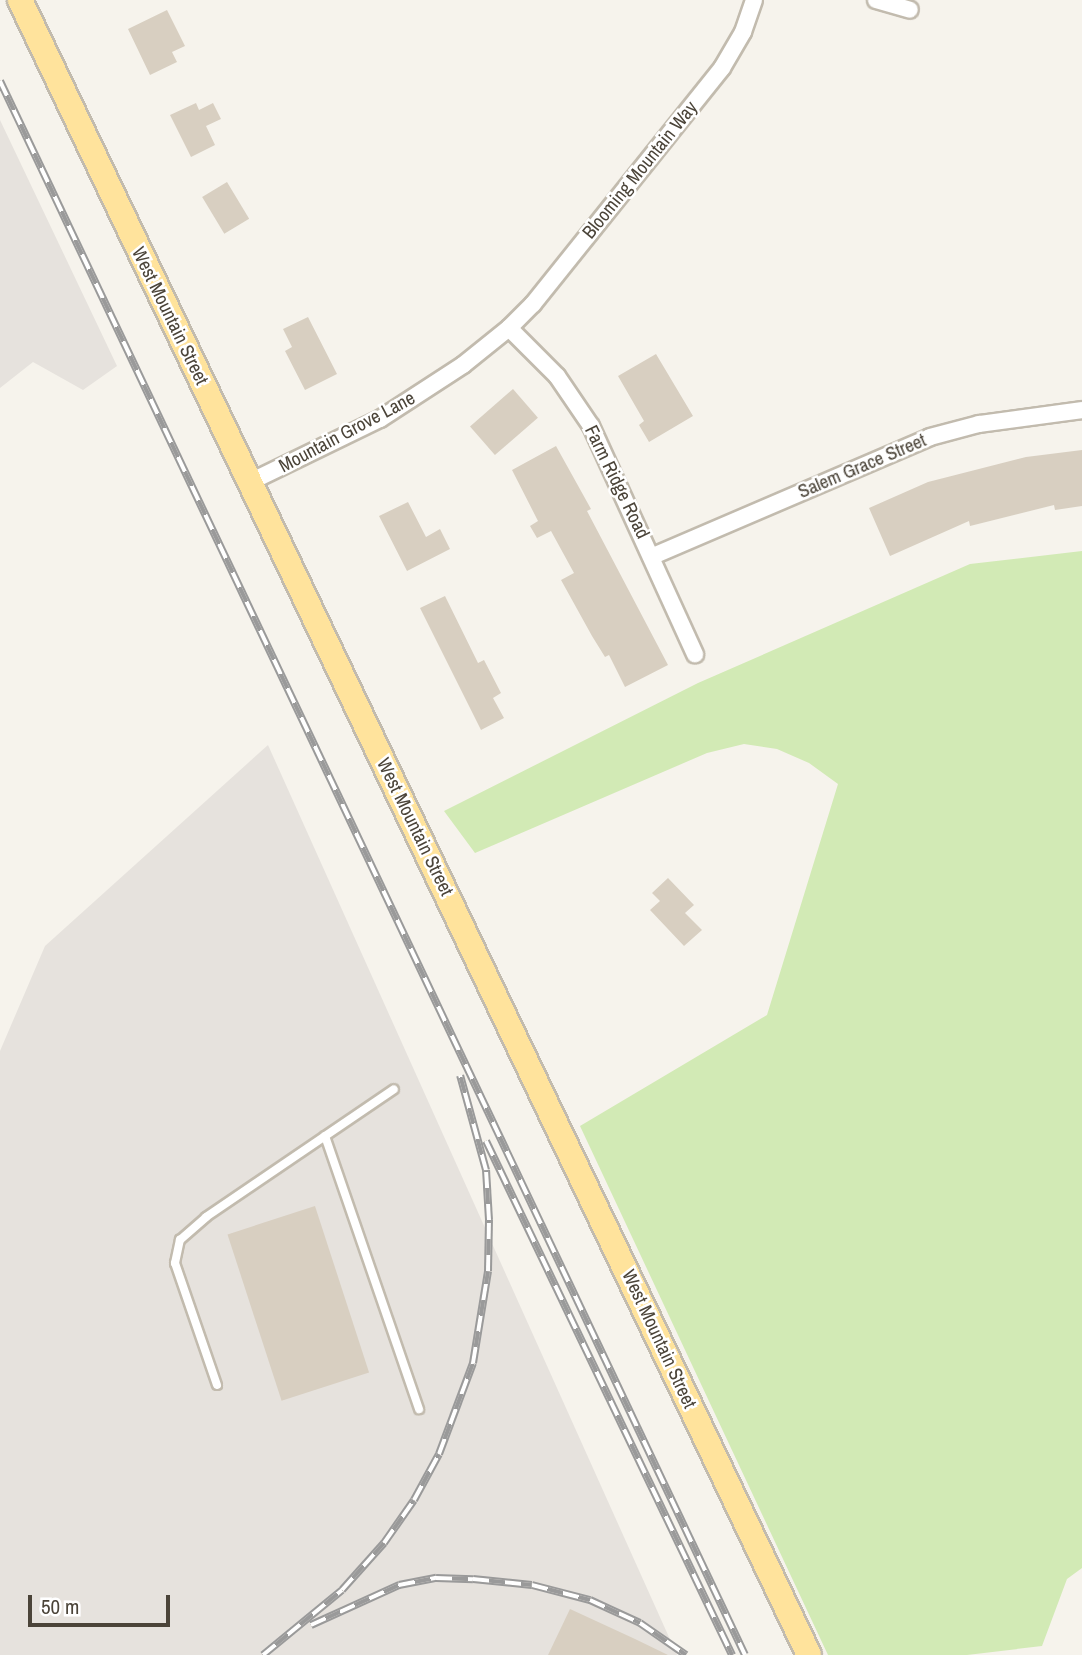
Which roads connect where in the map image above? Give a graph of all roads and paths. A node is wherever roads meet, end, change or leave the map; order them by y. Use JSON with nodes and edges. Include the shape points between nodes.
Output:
{"nodes":[{"id":1,"x":19,"y":0,"type":"edge"},
{"id":2,"x":754,"y":0,"type":"edge"},
{"id":3,"x":876,"y":0,"type":"edge"},
{"id":4,"x":910,"y":10,"type":"dead end"},
{"id":5,"x":509,"y":328,"type":"junction"},
{"id":6,"x":1082,"y":410,"type":"edge"},
{"id":7,"x":250,"y":482,"type":"junction"},
{"id":8,"x":653,"y":556,"type":"junction"},
{"id":9,"x":695,"y":654,"type":"dead end"},
{"id":10,"x":394,"y":1089,"type":"dead end"},
{"id":11,"x":325,"y":1136,"type":"junction"},
{"id":12,"x":217,"y":1385,"type":"dead end"},
{"id":13,"x":419,"y":1409,"type":"dead end"},
{"id":14,"x":809,"y":1655,"type":"edge"}],
"edges":[{"from":1,"to":7,"type":"main road","name":"West Mountain Street"},
{"from":2,"to":5,"type":"street","name":"Blooming Mountain Way","via":[[743,32],[722,68]]},
{"from":3,"to":4,"type":"street"},
{"from":5,"to":7,"type":"street","name":"Mountain Grove Lane","via":[[463,365],[380,419]]},
{"from":5,"to":8,"type":"street","name":"Farm Ridge Road","via":[[557,376],[591,426]]},
{"from":6,"to":8,"type":"street","name":"Salem Grace Street","via":[[979,424],[930,438]]},
{"from":7,"to":14,"type":"main road","name":"West Mountain Street"},
{"from":8,"to":9,"type":"street","name":"Farm Ridge Road"},
{"from":10,"to":11,"type":"lane"},
{"from":11,"to":12,"type":"lane","via":[[206,1217],[180,1240],[175,1264]]},
{"from":11,"to":13,"type":"lane"}]}
